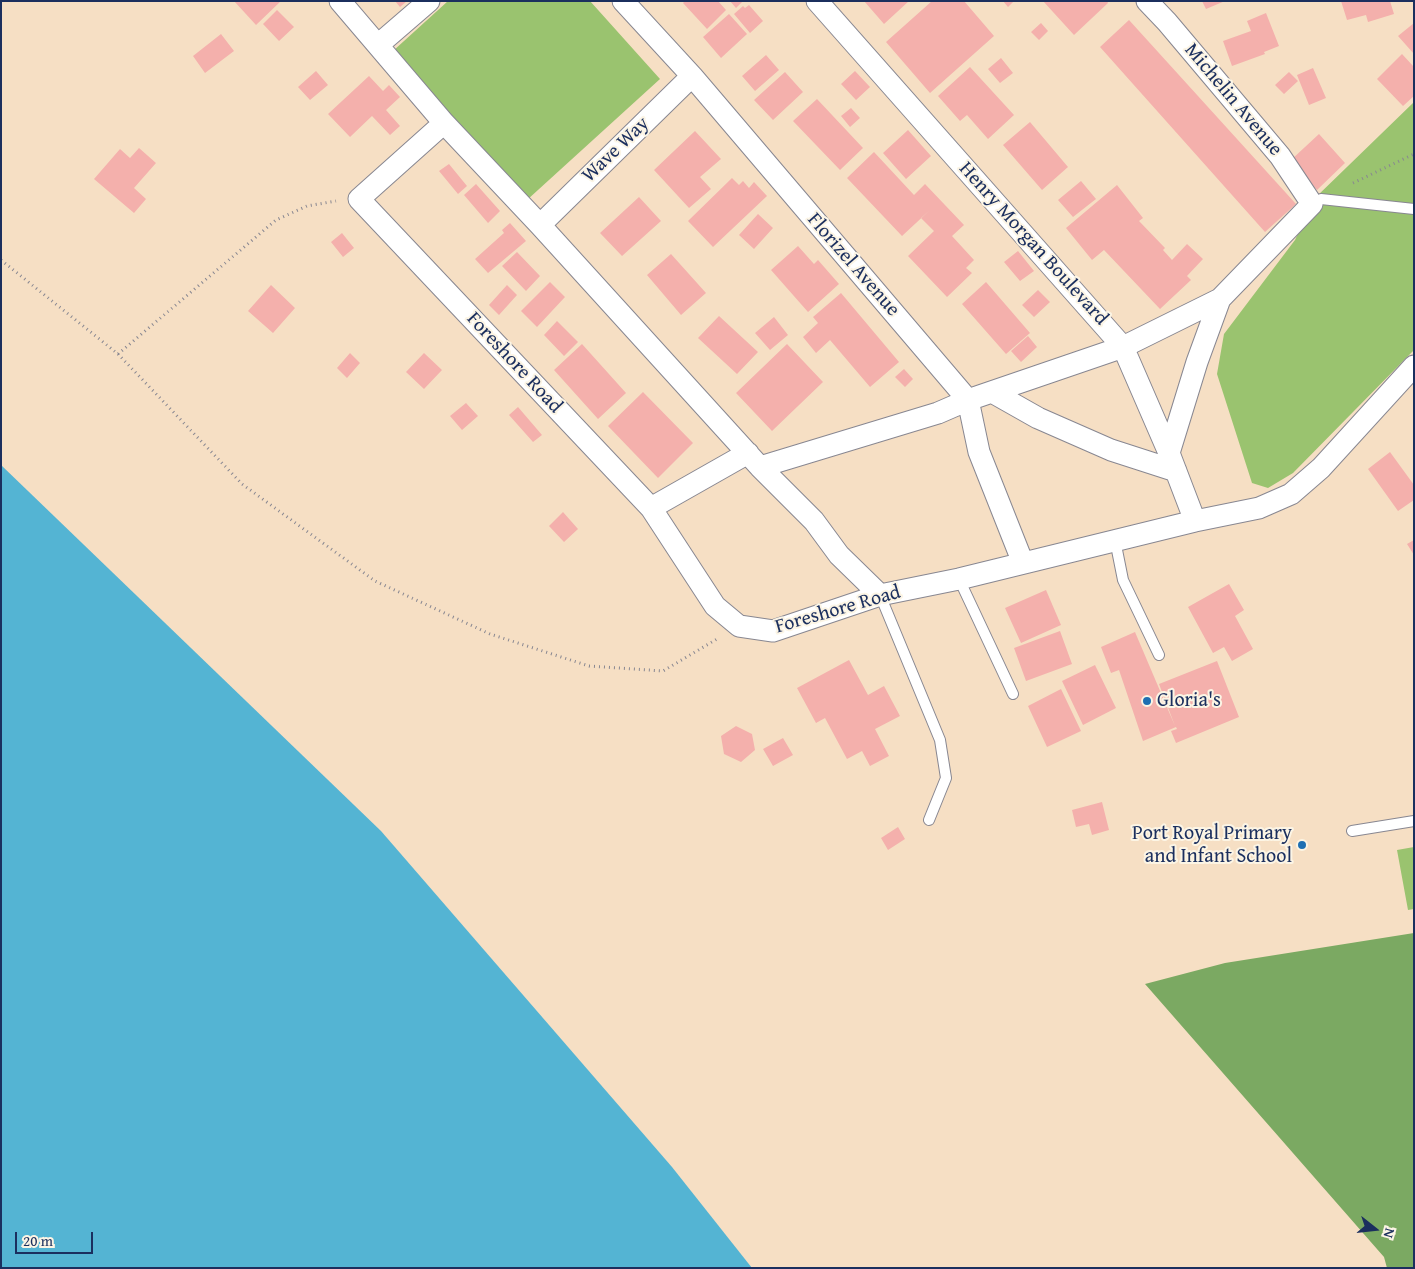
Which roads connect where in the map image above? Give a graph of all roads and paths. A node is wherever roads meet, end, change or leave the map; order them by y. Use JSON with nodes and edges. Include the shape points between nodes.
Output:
{"nodes":[{"id":1,"x":340,"y":1,"type":"edge"},
{"id":2,"x":429,"y":1,"type":"edge"},
{"id":3,"x":623,"y":1,"type":"edge"},
{"id":4,"x":817,"y":1,"type":"edge"},
{"id":5,"x":1147,"y":1,"type":"edge"},
{"id":6,"x":378,"y":45,"type":"junction"},
{"id":7,"x":692,"y":76,"type":"junction"},
{"id":8,"x":444,"y":123,"type":"junction"},
{"id":9,"x":1414,"y":154,"type":"edge"},
{"id":10,"x":359,"y":198,"type":"junction"},
{"id":11,"x":1317,"y":202,"type":"junction"},
{"id":12,"x":1414,"y":209,"type":"edge"},
{"id":13,"x":540,"y":225,"type":"junction"},
{"id":14,"x":1,"y":260,"type":"edge"},
{"id":15,"x":1220,"y":299,"type":"junction"},
{"id":16,"x":1123,"y":346,"type":"junction"},
{"id":17,"x":118,"y":354,"type":"junction"},
{"id":18,"x":1414,"y":366,"type":"edge"},
{"id":19,"x":992,"y":392,"type":"junction"},
{"id":20,"x":968,"y":400,"type":"junction"},
{"id":21,"x":754,"y":460,"type":"junction"},
{"id":22,"x":1172,"y":462,"type":"junction"},
{"id":23,"x":651,"y":508,"type":"junction"},
{"id":24,"x":1194,"y":521,"type":"junction"},
{"id":25,"x":1115,"y":540,"type":"junction"},
{"id":26,"x":1023,"y":563,"type":"junction"},
{"id":27,"x":959,"y":579,"type":"junction"},
{"id":28,"x":880,"y":595,"type":"junction"},
{"id":29,"x":739,"y":626,"type":"junction"},
{"id":30,"x":1159,"y":655,"type":"dead end"},
{"id":31,"x":1013,"y":694,"type":"dead end"},
{"id":32,"x":929,"y":820,"type":"dead end"},
{"id":33,"x":1414,"y":822,"type":"edge"},
{"id":34,"x":1352,"y":831,"type":"dead end"}],
"edges":[{"from":1,"to":6,"type":"street"},
{"from":2,"to":6,"type":"street"},
{"from":3,"to":7,"type":"street","name":"Florizel Avenue"},
{"from":4,"to":16,"type":"street","name":"Henry Morgan Boulevard"},
{"from":5,"to":11,"type":"street","name":"Michelin Avenue"},
{"from":6,"to":8,"type":"street"},
{"from":7,"to":13,"type":"street","name":"Wave Way"},
{"from":7,"to":20,"type":"street","name":"Florizel Avenue"},
{"from":8,"to":10,"type":"street"},
{"from":8,"to":13,"type":"street"},
{"from":9,"to":11,"type":"path"},
{"from":10,"to":17,"type":"path","via":[[307,206],[276,220]]},
{"from":10,"to":23,"type":"street","name":"Foreshore Road"},
{"from":11,"to":12,"type":"lane"},
{"from":11,"to":15,"type":"street"},
{"from":13,"to":21,"type":"street"},
{"from":14,"to":17,"type":"path"},
{"from":15,"to":16,"type":"street"},
{"from":15,"to":22,"type":"street","via":[[1197,362]]},
{"from":16,"to":19,"type":"street"},
{"from":16,"to":22,"type":"street","name":"Henry Morgan Boulevard"},
{"from":17,"to":29,"type":"path","via":[[242,484],[375,581],[490,634],[589,666],[663,671]]},
{"from":18,"to":24,"type":"street","name":"Foreshore Road","via":[[1321,468],[1291,494],[1259,508]]},
{"from":19,"to":20,"type":"street"},
{"from":19,"to":22,"type":"street","via":[[1038,418],[1111,450]]},
{"from":20,"to":21,"type":"street","via":[[938,413]]},
{"from":20,"to":26,"type":"street","name":"Florizel Avenue","via":[[979,452]]},
{"from":21,"to":23,"type":"street"},
{"from":21,"to":28,"type":"street","via":[[814,521],[839,555]]},
{"from":22,"to":24,"type":"street","name":"Henry Morgan Boulevard"},
{"from":23,"to":29,"type":"street","name":"Foreshore Road","via":[[715,606]]},
{"from":24,"to":25,"type":"street","name":"Foreshore Road"},
{"from":25,"to":26,"type":"street","name":"Foreshore Road"},
{"from":25,"to":30,"type":"lane","via":[[1123,580]]},
{"from":26,"to":27,"type":"street","name":"Foreshore Road"},
{"from":27,"to":28,"type":"street","name":"Foreshore Road"},
{"from":27,"to":31,"type":"lane"},
{"from":28,"to":29,"type":"street","name":"Foreshore Road","via":[[773,632]]},
{"from":28,"to":32,"type":"lane","via":[[940,740],[946,778]]},
{"from":33,"to":34,"type":"lane"}]}
